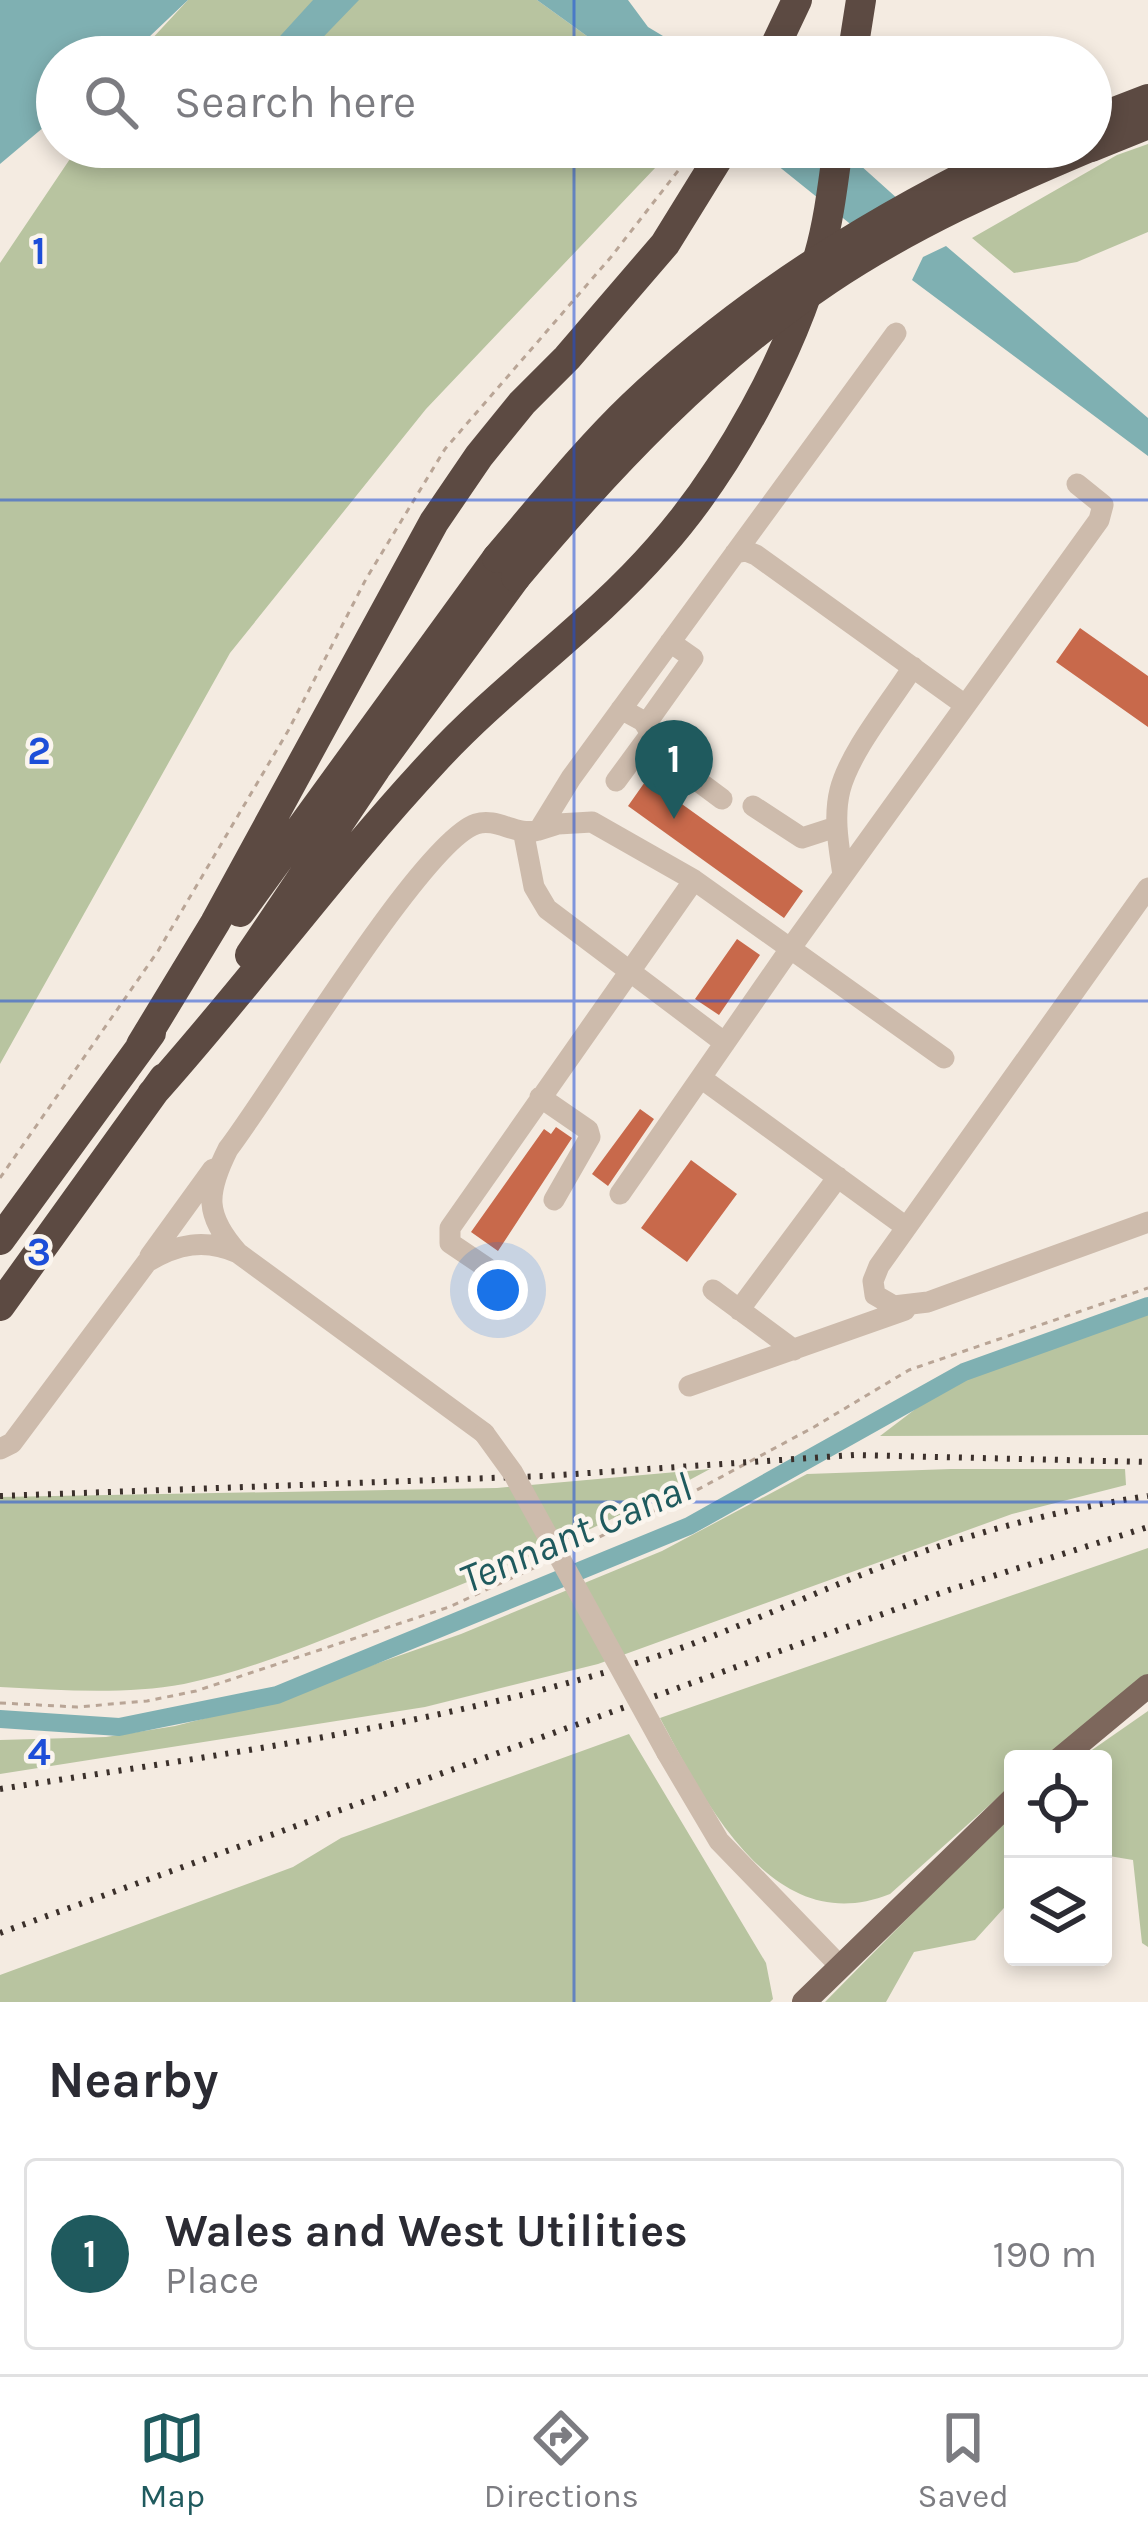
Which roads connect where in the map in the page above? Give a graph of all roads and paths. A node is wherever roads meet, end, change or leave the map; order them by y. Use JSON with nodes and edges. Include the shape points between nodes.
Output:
{"nodes":[{"id":1,"x":797,"y":0,"type":"edge"},
{"id":2,"x":861,"y":0,"type":"edge"},
{"id":3,"x":771,"y":36,"type":"edge"},
{"id":4,"x":855,"y":36,"type":"edge"},
{"id":5,"x":1148,"y":99,"type":"edge"},
{"id":6,"x":1112,"y":123,"type":"edge"},
{"id":7,"x":1148,"y":124,"type":"edge"},
{"id":8,"x":1112,"y":131,"type":"edge"},
{"id":9,"x":713,"y":168,"type":"edge"},
{"id":10,"x":834,"y":168,"type":"edge"},
{"id":11,"x":979,"y":168,"type":"edge"},
{"id":12,"x":1030,"y":168,"type":"edge"},
{"id":13,"x":896,"y":333,"type":"dead end"},
{"id":14,"x":1077,"y":484,"type":"dead end"},
{"id":15,"x":735,"y":554,"type":"junction"},
{"id":16,"x":506,"y":567,"type":"junction"},
{"id":17,"x":670,"y":642,"type":"junction"},
{"id":18,"x":913,"y":667,"type":"junction"},
{"id":19,"x":965,"y":705,"type":"junction"},
{"id":20,"x":621,"y":709,"type":"junction"},
{"id":21,"x":649,"y":728,"type":"junction"},
{"id":22,"x":616,"y":781,"type":"dead end"},
{"id":23,"x":722,"y":800,"type":"dead end"},
{"id":24,"x":753,"y":806,"type":"dead end"},
{"id":25,"x":836,"y":827,"type":"junction"},
{"id":26,"x":532,"y":832,"type":"junction"},
{"id":27,"x":843,"y":875,"type":"junction"},
{"id":28,"x":694,"y":880,"type":"junction"},
{"id":29,"x":1148,"y":888,"type":"edge"},
{"id":30,"x":790,"y":949,"type":"junction"},
{"id":31,"x":630,"y":971,"type":"junction"},
{"id":32,"x":725,"y":1043,"type":"junction"},
{"id":33,"x":141,"y":1046,"type":"junction"},
{"id":34,"x":944,"y":1058,"type":"dead end"},
{"id":35,"x":701,"y":1078,"type":"junction"},
{"id":36,"x":152,"y":1094,"type":"junction"},
{"id":37,"x":541,"y":1097,"type":"junction"},
{"id":38,"x":228,"y":1149,"type":"junction"},
{"id":39,"x":838,"y":1178,"type":"junction"},
{"id":40,"x":620,"y":1194,"type":"dead end"},
{"id":41,"x":554,"y":1200,"type":"dead end"},
{"id":42,"x":1148,"y":1222,"type":"edge"},
{"id":43,"x":906,"y":1227,"type":"junction"},
{"id":44,"x":0,"y":1240,"type":"edge"},
{"id":45,"x":238,"y":1253,"type":"junction"},
{"id":46,"x":146,"y":1262,"type":"junction"},
{"id":47,"x":488,"y":1268,"type":"dead end"},
{"id":48,"x":1148,"y":1288,"type":"edge"},
{"id":49,"x":713,"y":1291,"type":"dead end"},
{"id":50,"x":928,"y":1302,"type":"junction"},
{"id":51,"x":0,"y":1306,"type":"edge"},
{"id":52,"x":739,"y":1310,"type":"junction"},
{"id":53,"x":794,"y":1350,"type":"junction"},
{"id":54,"x":689,"y":1386,"type":"dead end"},
{"id":55,"x":0,"y":1449,"type":"edge"},
{"id":56,"x":572,"y":1550,"type":"dead end"},
{"id":57,"x":552,"y":1559,"type":"dead end"},
{"id":58,"x":1148,"y":1686,"type":"edge"},
{"id":59,"x":0,"y":1703,"type":"edge"},
{"id":60,"x":1071,"y":1750,"type":"edge"},
{"id":61,"x":1004,"y":1808,"type":"edge"},
{"id":62,"x":840,"y":1966,"type":"junction"},
{"id":63,"x":804,"y":2002,"type":"edge"}],
"edges":[{"from":1,"to":3,"type":"highway"},
{"from":2,"to":4,"type":"highway"},
{"from":5,"to":6,"type":"highway"},
{"from":7,"to":8,"type":"highway"},
{"from":9,"to":33,"type":"highway","via":[[665,244],[522,403],[434,522]]},
{"from":10,"to":36,"type":"highway","bridge":true,"via":[[819,256],[772,371],[707,489],[659,549],[433,762]]},
{"from":11,"to":16,"type":"highway","bridge":true,"via":[[852,236],[740,314],[631,407]]},
{"from":12,"to":16,"type":"highway","bridge":true,"via":[[825,282],[713,370]]},
{"from":13,"to":15,"type":"lane"},
{"from":14,"to":19,"type":"lane","via":[[1104,512]]},
{"from":15,"to":17,"type":"lane"},
{"from":15,"to":18,"type":"lane","via":[[756,555]]},
{"from":16,"to":33,"type":"highway"},
{"from":16,"to":36,"type":"highway"},
{"from":17,"to":20,"type":"lane"},
{"from":17,"to":21,"type":"lane","via":[[693,658]]},
{"from":18,"to":19,"type":"lane"},
{"from":18,"to":25,"type":"lane","via":[[848,768]]},
{"from":19,"to":27,"type":"lane"},
{"from":20,"to":21,"type":"lane"},
{"from":20,"to":26,"type":"lane"},
{"from":21,"to":22,"type":"lane"},
{"from":21,"to":23,"type":"lane","via":[[667,758]]},
{"from":24,"to":25,"type":"lane","via":[[802,838]]},
{"from":25,"to":27,"type":"lane"},
{"from":26,"to":28,"type":"lane","via":[[592,821]]},
{"from":26,"to":31,"type":"lane","via":[[539,899]]},
{"from":26,"to":38,"type":"lane","via":[[474,824],[427,864]]},
{"from":27,"to":30,"type":"lane"},
{"from":28,"to":30,"type":"lane"},
{"from":28,"to":31,"type":"lane"},
{"from":29,"to":43,"type":"lane"},
{"from":30,"to":32,"type":"lane"},
{"from":30,"to":34,"type":"lane"},
{"from":31,"to":32,"type":"lane"},
{"from":31,"to":37,"type":"lane"},
{"from":32,"to":35,"type":"lane"},
{"from":33,"to":44,"type":"highway"},
{"from":35,"to":39,"type":"lane"},
{"from":35,"to":40,"type":"lane"},
{"from":36,"to":51,"type":"highway"},
{"from":37,"to":41,"type":"lane","via":[[590,1137]]},
{"from":37,"to":47,"type":"lane","via":[[451,1228],[450,1243]]},
{"from":38,"to":45,"type":"lane","via":[[210,1197]]},
{"from":38,"to":46,"type":"lane"},
{"from":39,"to":43,"type":"lane"},
{"from":39,"to":52,"type":"lane"},
{"from":42,"to":50,"type":"lane"},
{"from":43,"to":50,"type":"lane","via":[[879,1266],[875,1295],[894,1306]]},
{"from":45,"to":46,"type":"lane","via":[[196,1243]]},
{"from":45,"to":62,"type":"lane","bridge":true,"via":[[484,1433],[719,1841]]},
{"from":46,"to":55,"type":"lane"},
{"from":48,"to":56,"type":"path","via":[[909,1370]]},
{"from":49,"to":52,"type":"lane"},
{"from":50,"to":53,"type":"lane"},
{"from":52,"to":53,"type":"lane"},
{"from":53,"to":54,"type":"lane"},
{"from":57,"to":59,"type":"path","via":[[449,1607],[196,1691],[77,1707]]},
{"from":58,"to":60,"type":"main road"},
{"from":61,"to":62,"type":"main road"},
{"from":62,"to":63,"type":"main road"}]}
